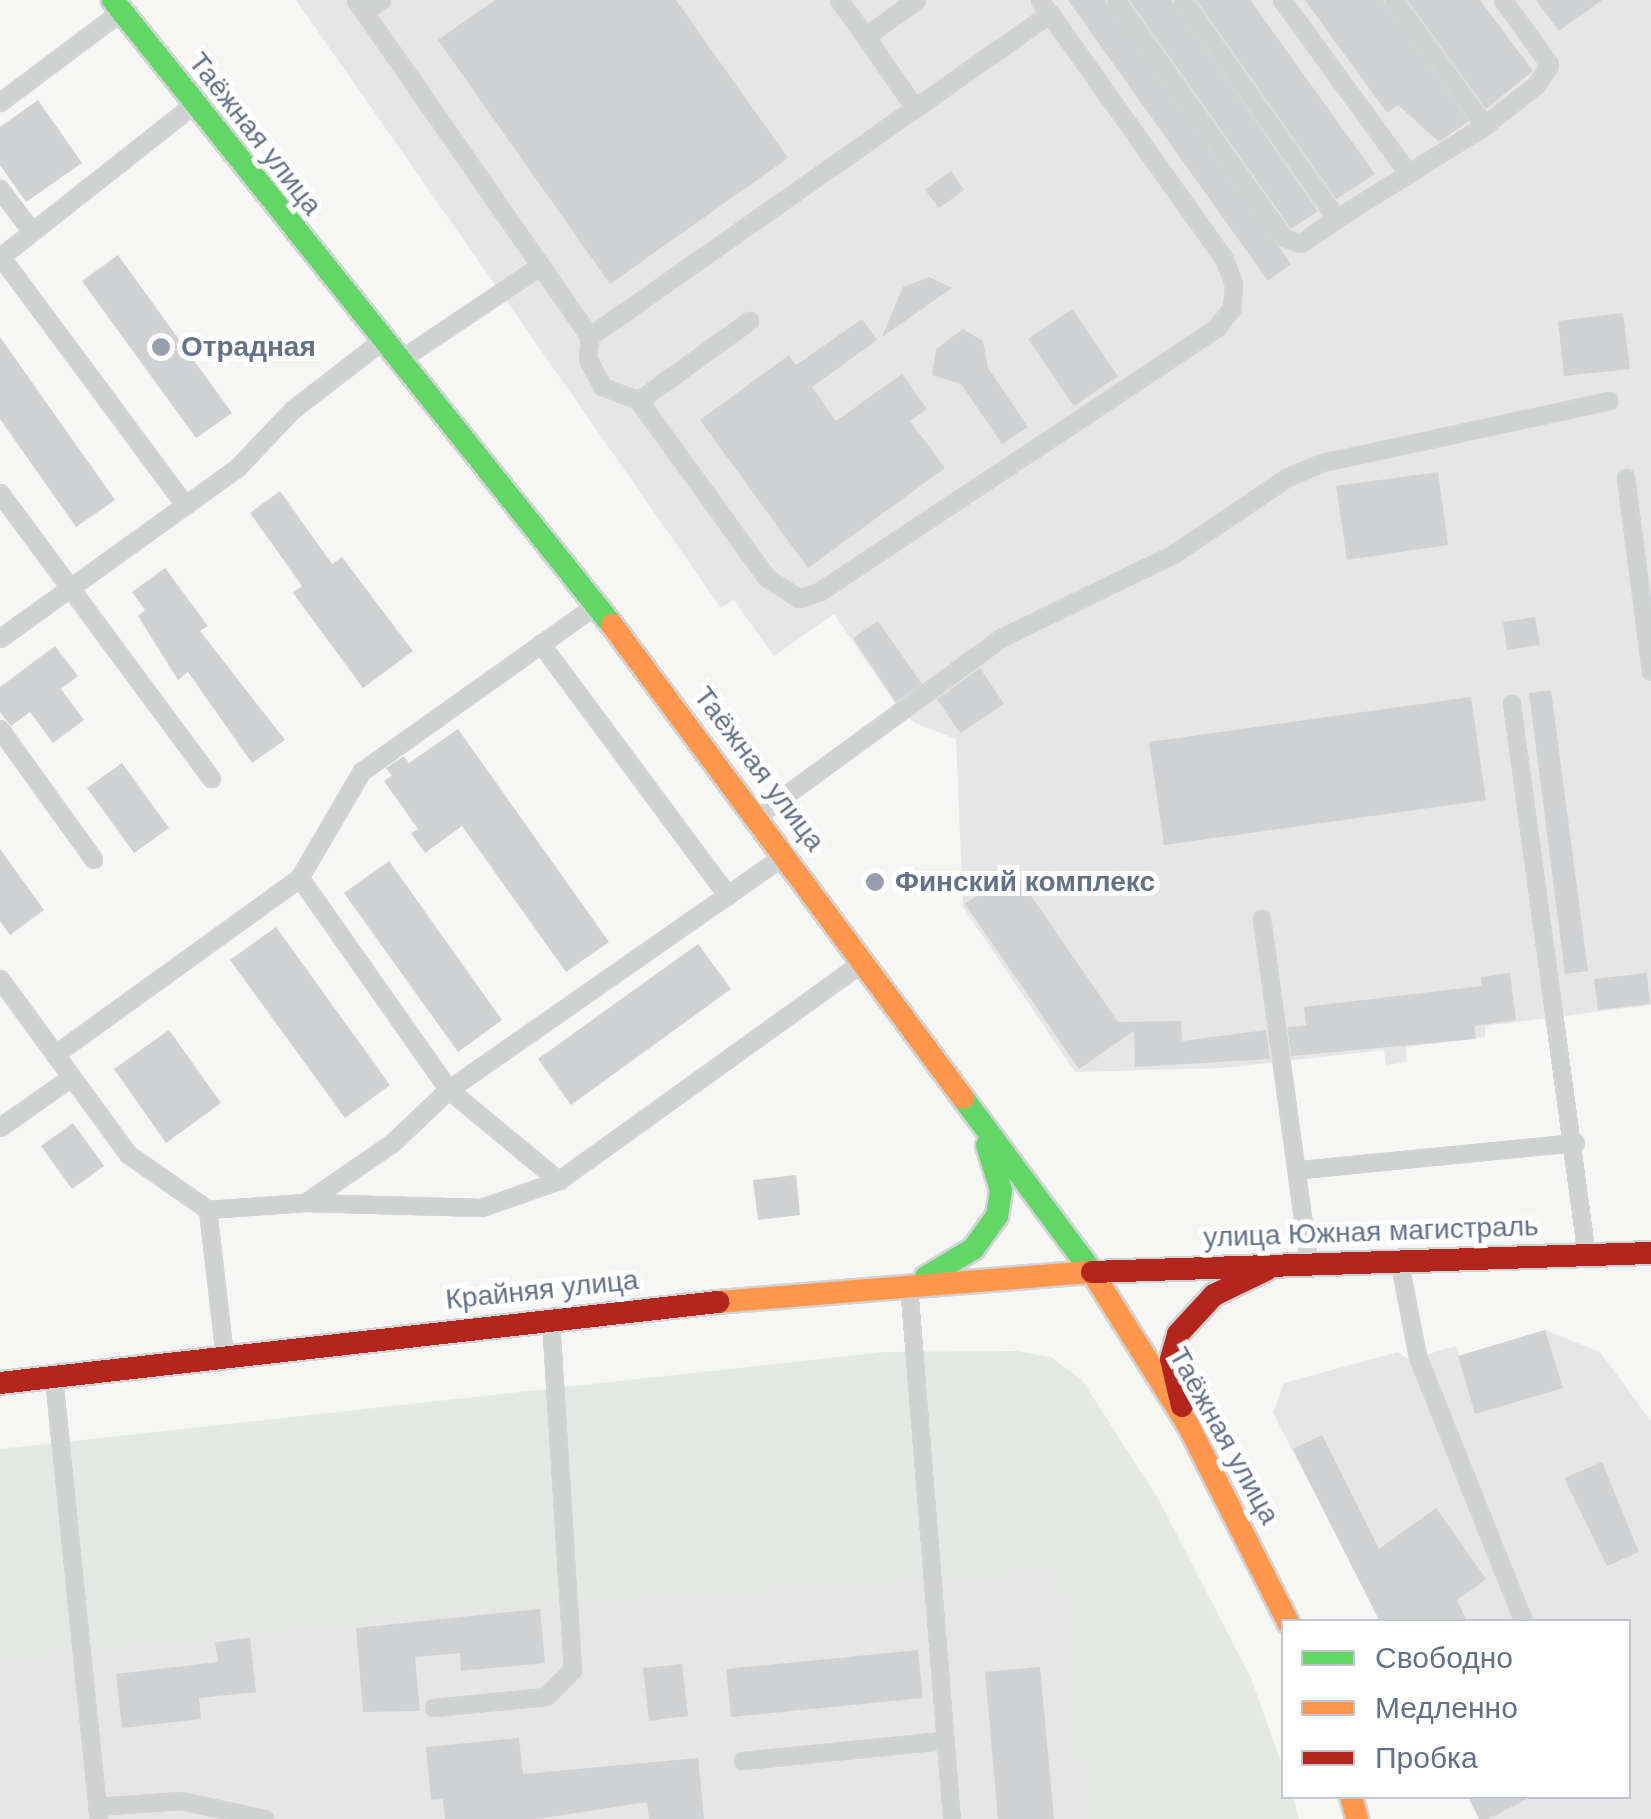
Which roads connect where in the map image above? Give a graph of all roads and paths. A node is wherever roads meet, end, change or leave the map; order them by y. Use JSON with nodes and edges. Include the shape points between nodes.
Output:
{"nodes":[{"id":1,"x":382,"y":0,"type":"edge"},
{"id":2,"x":839,"y":0,"type":"edge"},
{"id":3,"x":917,"y":0,"type":"edge"},
{"id":4,"x":1040,"y":0,"type":"edge"},
{"id":5,"x":1116,"y":0,"type":"edge"},
{"id":6,"x":1183,"y":0,"type":"edge"},
{"id":7,"x":1282,"y":0,"type":"edge"},
{"id":8,"x":1394,"y":0,"type":"edge"},
{"id":9,"x":1503,"y":0,"type":"edge"},
{"id":10,"x":117,"y":6,"type":"edge"},
{"id":11,"x":361,"y":6,"type":"edge"},
{"id":12,"x":1050,"y":14,"type":"junction"},
{"id":13,"x":866,"y":36,"type":"junction"},
{"id":14,"x":0,"y":104,"type":"edge"},
{"id":15,"x":193,"y":106,"type":"junction"},
{"id":16,"x":915,"y":108,"type":"junction"},
{"id":17,"x":1486,"y":126,"type":"junction"},
{"id":18,"x":1406,"y":170,"type":"junction"},
{"id":19,"x":0,"y":189,"type":"edge"},
{"id":20,"x":1337,"y":219,"type":"junction"},
{"id":21,"x":30,"y":229,"type":"junction"},
{"id":22,"x":1,"y":258,"type":"edge"},
{"id":23,"x":541,"y":266,"type":"junction"},
{"id":24,"x":750,"y":320,"type":"dead end"},
{"id":25,"x":590,"y":337,"type":"junction"},
{"id":26,"x":381,"y":343,"type":"junction"},
{"id":27,"x":398,"y":362,"type":"junction"},
{"id":28,"x":639,"y":401,"type":"junction"},
{"id":29,"x":1609,"y":401,"type":"dead end"},
{"id":30,"x":1626,"y":478,"type":"dead end"},
{"id":31,"x":0,"y":494,"type":"edge"},
{"id":32,"x":186,"y":506,"type":"junction"},
{"id":33,"x":72,"y":588,"type":"junction"},
{"id":34,"x":597,"y":604,"type":"junction"},
{"id":35,"x":0,"y":639,"type":"edge"},
{"id":36,"x":542,"y":644,"type":"junction"},
{"id":37,"x":1651,"y":671,"type":"edge"},
{"id":38,"x":1512,"y":704,"type":"dead end"},
{"id":39,"x":0,"y":729,"type":"edge"},
{"id":40,"x":212,"y":779,"type":"dead end"},
{"id":41,"x":757,"y":816,"type":"junction"},
{"id":42,"x":786,"y":855,"type":"junction"},
{"id":43,"x":94,"y":860,"type":"dead end"},
{"id":44,"x":300,"y":878,"type":"junction"},
{"id":45,"x":728,"y":896,"type":"junction"},
{"id":46,"x":1262,"y":919,"type":"dead end"},
{"id":47,"x":864,"y":962,"type":"junction"},
{"id":48,"x":0,"y":979,"type":"edge"},
{"id":49,"x":55,"y":1055,"type":"junction"},
{"id":50,"x":72,"y":1078,"type":"junction"},
{"id":51,"x":449,"y":1090,"type":"junction"},
{"id":52,"x":965,"y":1097,"type":"junction"},
{"id":53,"x":0,"y":1128,"type":"edge"},
{"id":54,"x":1576,"y":1143,"type":"junction"},
{"id":55,"x":1301,"y":1170,"type":"junction"},
{"id":56,"x":559,"y":1180,"type":"junction"},
{"id":57,"x":306,"y":1203,"type":"junction"},
{"id":58,"x":208,"y":1210,"type":"junction"},
{"id":59,"x":1651,"y":1253,"type":"edge"},
{"id":60,"x":1587,"y":1255,"type":"junction"},
{"id":61,"x":1399,"y":1260,"type":"junction"},
{"id":62,"x":1285,"y":1262,"type":"junction"},
{"id":63,"x":1309,"y":1262,"type":"junction"},
{"id":64,"x":1092,"y":1272,"type":"junction"},
{"id":65,"x":909,"y":1284,"type":"junction"},
{"id":66,"x":550,"y":1318,"type":"junction"},
{"id":67,"x":225,"y":1356,"type":"junction"},
{"id":68,"x":54,"y":1377,"type":"junction"},
{"id":69,"x":0,"y":1382,"type":"edge"},
{"id":70,"x":1188,"y":1425,"type":"junction"},
{"id":71,"x":1286,"y":1619,"type":"edge"},
{"id":72,"x":1523,"y":1619,"type":"edge"},
{"id":73,"x":434,"y":1708,"type":"dead end"},
{"id":74,"x":944,"y":1741,"type":"junction"},
{"id":75,"x":743,"y":1761,"type":"dead end"},
{"id":76,"x":98,"y":1813,"type":"edge"},
{"id":77,"x":265,"y":1819,"type":"edge"},
{"id":78,"x":952,"y":1819,"type":"edge"}],
"edges":[{"from":1,"to":11,"type":"lane"},
{"from":2,"to":13,"type":"lane"},
{"from":3,"to":13,"type":"lane"},
{"from":4,"to":12,"type":"lane"},
{"from":5,"to":20,"type":"lane","via":[[1284,238],[1301,244]]},
{"from":6,"to":20,"type":"lane"},
{"from":7,"to":18,"type":"lane"},
{"from":8,"to":17,"type":"lane"},
{"from":9,"to":17,"type":"lane","via":[[1550,65],[1523,98]]},
{"from":10,"to":14,"type":"lane"},
{"from":10,"to":15,"type":"main road","name":"Таёжная улица"},
{"from":11,"to":23,"type":"lane"},
{"from":12,"to":16,"type":"lane"},
{"from":12,"to":28,"type":"lane","via":[[1225,260],[1234,284],[1232,309],[1216,329],[820,592],[799,599],[767,578]]},
{"from":13,"to":16,"type":"lane"},
{"from":15,"to":21,"type":"lane"},
{"from":15,"to":26,"type":"main road","name":"Таёжная улица"},
{"from":16,"to":25,"type":"lane"},
{"from":17,"to":18,"type":"lane"},
{"from":18,"to":20,"type":"lane"},
{"from":19,"to":21,"type":"lane"},
{"from":21,"to":22,"type":"lane"},
{"from":22,"to":32,"type":"lane"},
{"from":23,"to":25,"type":"lane"},
{"from":23,"to":27,"type":"lane"},
{"from":24,"to":28,"type":"lane"},
{"from":25,"to":28,"type":"lane","via":[[594,376],[616,396]]},
{"from":26,"to":27,"type":"main road","name":"Таёжная улица"},
{"from":26,"to":32,"type":"lane"},
{"from":27,"to":34,"type":"main road","name":"Таёжная улица"},
{"from":29,"to":41,"type":"lane","via":[[1323,463],[1287,478],[1173,554],[1002,638]]},
{"from":30,"to":37,"type":"lane"},
{"from":31,"to":33,"type":"lane"},
{"from":32,"to":33,"type":"lane"},
{"from":33,"to":35,"type":"lane"},
{"from":33,"to":40,"type":"lane"},
{"from":34,"to":36,"type":"lane"},
{"from":34,"to":41,"type":"main road","name":"Таёжная улица"},
{"from":36,"to":44,"type":"lane","via":[[362,772]]},
{"from":36,"to":45,"type":"lane"},
{"from":38,"to":54,"type":"lane"},
{"from":39,"to":43,"type":"lane"},
{"from":41,"to":42,"type":"main road","name":"Таёжная улица"},
{"from":42,"to":45,"type":"lane"},
{"from":42,"to":47,"type":"main road","name":"Таёжная улица"},
{"from":44,"to":49,"type":"lane"},
{"from":44,"to":51,"type":"lane"},
{"from":45,"to":51,"type":"lane"},
{"from":46,"to":55,"type":"lane"},
{"from":47,"to":52,"type":"main road","name":"Таёжная улица"},
{"from":47,"to":56,"type":"lane"},
{"from":48,"to":49,"type":"lane"},
{"from":49,"to":50,"type":"lane"},
{"from":50,"to":53,"type":"lane"},
{"from":50,"to":58,"type":"lane","via":[[129,1155]]},
{"from":51,"to":56,"type":"lane"},
{"from":51,"to":57,"type":"lane","via":[[392,1144]]},
{"from":52,"to":64,"type":"main road","name":"Таёжная улица"},
{"from":52,"to":65,"type":"main road","via":[[998,1175],[997,1216],[973,1249]]},
{"from":54,"to":55,"type":"lane"},
{"from":54,"to":60,"type":"lane"},
{"from":55,"to":63,"type":"lane"},
{"from":56,"to":57,"type":"lane","via":[[482,1208]]},
{"from":57,"to":58,"type":"lane"},
{"from":58,"to":67,"type":"lane"},
{"from":59,"to":60,"type":"main road","name":"улица Южная магистраль"},
{"from":60,"to":61,"type":"main road","name":"улица Южная магистраль"},
{"from":61,"to":63,"type":"main road","name":"улица Южная магистраль"},
{"from":61,"to":72,"type":"lane","via":[[1418,1357]]},
{"from":62,"to":63,"type":"main road","name":"улица Южная магистраль"},
{"from":62,"to":64,"type":"main road","name":"улица Южная магистраль"},
{"from":62,"to":70,"type":"main road","via":[[1214,1295],[1178,1334],[1172,1359]]},
{"from":64,"to":65,"type":"main road","name":"Крайняя улица"},
{"from":64,"to":70,"type":"main road","name":"Таёжная улица"},
{"from":65,"to":66,"type":"main road","name":"Крайняя улица"},
{"from":65,"to":74,"type":"lane"},
{"from":66,"to":67,"type":"main road","name":"Крайняя улица"},
{"from":66,"to":73,"type":"lane","via":[[573,1670],[546,1697]]},
{"from":67,"to":68,"type":"main road","name":"Крайняя улица"},
{"from":68,"to":69,"type":"main road","name":"Крайняя улица"},
{"from":68,"to":76,"type":"lane"},
{"from":70,"to":71,"type":"main road","name":"Таёжная улица"},
{"from":74,"to":75,"type":"lane"},
{"from":74,"to":78,"type":"lane"},
{"from":76,"to":77,"type":"lane","via":[[181,1801]]}]}
